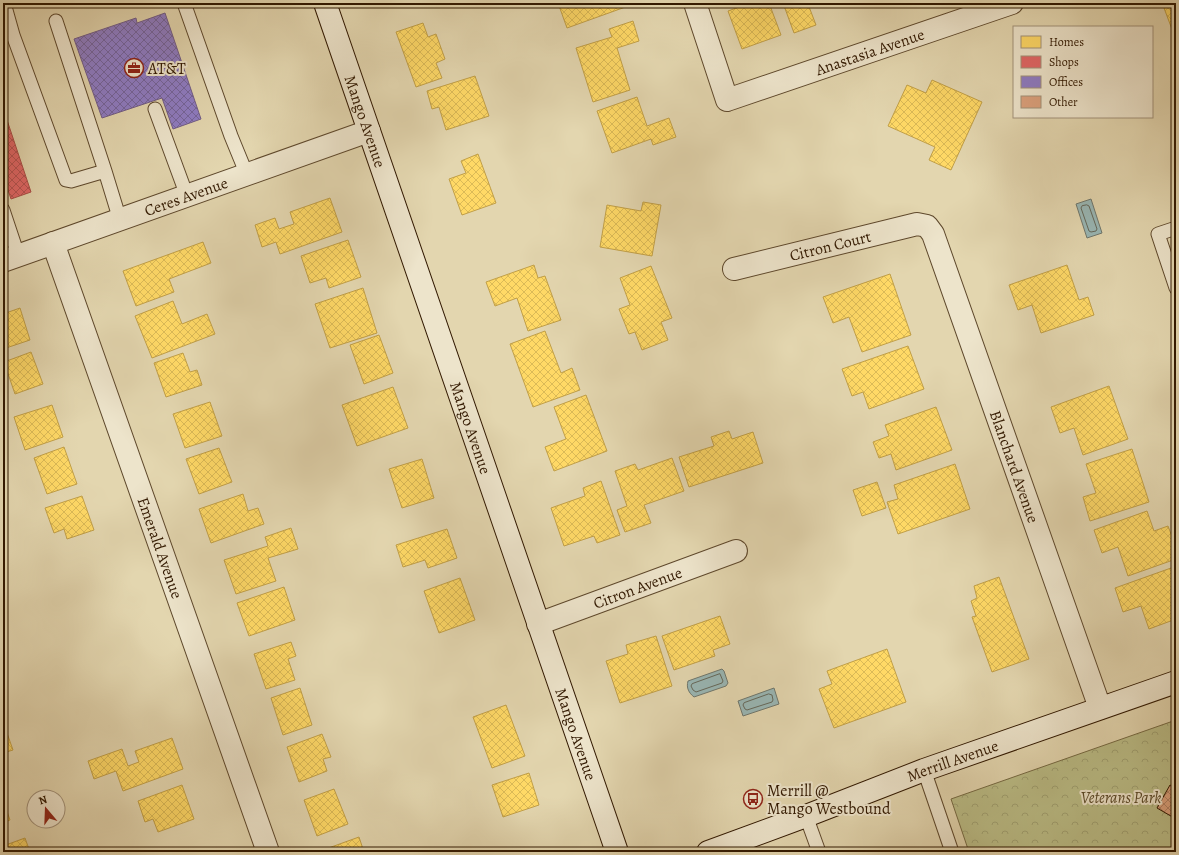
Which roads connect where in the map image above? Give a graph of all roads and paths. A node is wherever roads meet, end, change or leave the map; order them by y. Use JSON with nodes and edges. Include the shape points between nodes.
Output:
{"nodes":[{"id":1,"x":4,"y":3,"type":"edge"},
{"id":2,"x":184,"y":3,"type":"edge"},
{"id":3,"x":325,"y":3,"type":"edge"},
{"id":4,"x":695,"y":3,"type":"edge"},
{"id":5,"x":1012,"y":3,"type":"edge"},
{"id":6,"x":56,"y":21,"type":"dead end"},
{"id":7,"x":155,"y":109,"type":"dead end"},
{"id":8,"x":369,"y":131,"type":"junction"},
{"id":9,"x":106,"y":171,"type":"junction"},
{"id":10,"x":247,"y":175,"type":"junction"},
{"id":11,"x":187,"y":196,"type":"junction"},
{"id":12,"x":3,"y":210,"type":"edge"},
{"id":13,"x":120,"y":220,"type":"junction"},
{"id":14,"x":927,"y":226,"type":"joint"},
{"id":15,"x":1176,"y":228,"type":"edge"},
{"id":16,"x":53,"y":243,"type":"junction"},
{"id":17,"x":11,"y":258,"type":"edge"},
{"id":18,"x":734,"y":269,"type":"dead end"},
{"id":19,"x":1176,"y":288,"type":"edge"},
{"id":20,"x":736,"y":551,"type":"dead end"},
{"id":21,"x":538,"y":624,"type":"junction"},
{"id":22,"x":1176,"y":682,"type":"edge"},
{"id":23,"x":1100,"y":708,"type":"junction"},
{"id":24,"x":924,"y":770,"type":"junction"},
{"id":25,"x":806,"y":816,"type":"junction"},
{"id":26,"x":268,"y":852,"type":"edge"},
{"id":27,"x":617,"y":852,"type":"edge"},
{"id":28,"x":708,"y":852,"type":"edge"},
{"id":29,"x":819,"y":852,"type":"edge"},
{"id":30,"x":952,"y":852,"type":"edge"}],
"edges":[{"from":1,"to":9,"type":"lane","via":[[13,35],[66,180],[71,182]]},
{"from":2,"to":10,"type":"lane"},
{"from":3,"to":8,"type":"street","name":"Mango Avenue"},
{"from":4,"to":5,"type":"street","name":"Anastasia Avenue","via":[[727,100]]},
{"from":6,"to":9,"type":"lane"},
{"from":7,"to":11,"type":"lane"},
{"from":8,"to":10,"type":"street","name":"Ceres Avenue"},
{"from":8,"to":21,"type":"street","name":"Mango Avenue"},
{"from":9,"to":13,"type":"lane"},
{"from":10,"to":11,"type":"street","name":"Ceres Avenue"},
{"from":11,"to":13,"type":"street","name":"Ceres Avenue"},
{"from":12,"to":17,"type":"lane"},
{"from":13,"to":16,"type":"street","name":"Ceres Avenue"},
{"from":14,"to":18,"type":"street","name":"Citron Court","via":[[917,224]]},
{"from":14,"to":23,"type":"street","name":"Blanchard Avenue","via":[[933,234]]},
{"from":15,"to":19,"type":"lane","via":[[1158,234]]},
{"from":16,"to":17,"type":"street","name":"Ceres Avenue"},
{"from":16,"to":26,"type":"street","name":"Emerald Avenue"},
{"from":20,"to":21,"type":"street","name":"Citron Avenue"},
{"from":21,"to":27,"type":"street","name":"Mango Avenue"},
{"from":22,"to":23,"type":"street","name":"Merrill Avenue"},
{"from":23,"to":24,"type":"street","name":"Merrill Avenue"},
{"from":24,"to":25,"type":"street","name":"Merrill Avenue"},
{"from":24,"to":30,"type":"lane"},
{"from":25,"to":28,"type":"street","name":"Merrill Avenue"},
{"from":25,"to":29,"type":"lane"}]}
